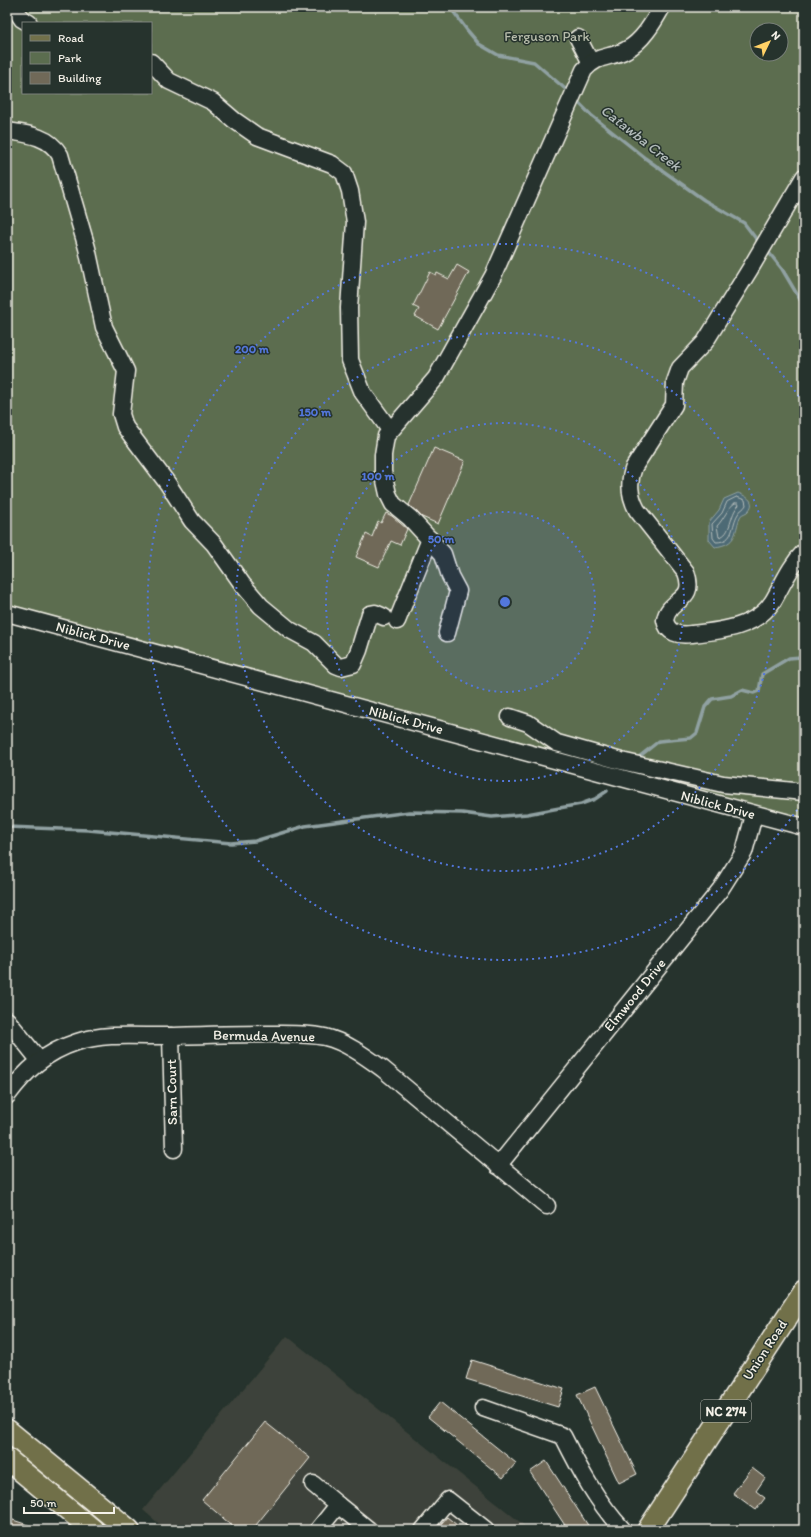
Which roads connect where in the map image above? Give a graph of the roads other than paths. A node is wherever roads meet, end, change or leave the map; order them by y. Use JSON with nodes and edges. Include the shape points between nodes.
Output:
{"nodes":[{"id":1,"x":14,"y":7,"type":"edge"},
{"id":2,"x":662,"y":7,"type":"edge"},
{"id":3,"x":27,"y":22,"type":"edge"},
{"id":4,"x":578,"y":38,"type":"dead end"},
{"id":5,"x":152,"y":63,"type":"edge"},
{"id":6,"x":591,"y":63,"type":"junction"},
{"id":7,"x":7,"y":131,"type":"edge"},
{"id":8,"x":804,"y":177,"type":"edge"},
{"id":9,"x":390,"y":430,"type":"junction"},
{"id":10,"x":430,"y":539,"type":"junction"},
{"id":11,"x":804,"y":552,"type":"edge"},
{"id":12,"x":7,"y":613,"type":"edge"},
{"id":13,"x":447,"y":633,"type":"dead end"},
{"id":14,"x":510,"y":717,"type":"dead end"},
{"id":15,"x":804,"y":792,"type":"edge"},
{"id":16,"x":754,"y":814,"type":"junction"},
{"id":17,"x":804,"y":827,"type":"edge"},
{"id":18,"x":7,"y":1020,"type":"edge"},
{"id":19,"x":171,"y":1036,"type":"junction"},
{"id":20,"x":39,"y":1060,"type":"junction"},
{"id":21,"x":7,"y":1096,"type":"edge"},
{"id":22,"x":174,"y":1149,"type":"dead end"},
{"id":23,"x":498,"y":1166,"type":"junction"},
{"id":24,"x":547,"y":1206,"type":"dead end"},
{"id":25,"x":804,"y":1291,"type":"edge"},
{"id":26,"x":483,"y":1408,"type":"dead end"},
{"id":27,"x":7,"y":1430,"type":"edge"},
{"id":28,"x":7,"y":1459,"type":"edge"},
{"id":29,"x":313,"y":1484,"type":"dead end"},
{"id":30,"x":338,"y":1505,"type":"junction"},
{"id":31,"x":93,"y":1530,"type":"edge"},
{"id":32,"x":129,"y":1530,"type":"edge"},
{"id":33,"x":318,"y":1530,"type":"edge"},
{"id":34,"x":369,"y":1530,"type":"edge"},
{"id":35,"x":423,"y":1530,"type":"edge"},
{"id":36,"x":486,"y":1530,"type":"edge"},
{"id":37,"x":623,"y":1530,"type":"edge"},
{"id":38,"x":648,"y":1530,"type":"edge"}],
"edges":[{"from":1,"to":3,"type":"street"},
{"from":2,"to":6,"type":"street","via":[[649,28],[634,44],[620,53],[598,58]]},
{"from":4,"to":6,"type":"street"},
{"from":5,"to":9,"type":"street","via":[[169,81],[202,96],[257,136],[332,164],[344,173],[355,222],[349,308],[350,360],[363,393]]},
{"from":6,"to":9,"type":"street","via":[[578,82],[480,302],[436,378],[415,405]]},
{"from":7,"to":10,"type":"street","via":[[41,138],[53,145],[60,155],[87,248],[104,327],[126,371],[122,420],[132,438],[168,484],[192,521],[221,553],[261,606],[290,630],[314,644],[336,666],[353,664],[370,614],[375,613],[390,619]]},
{"from":8,"to":11,"type":"street","via":[[705,342],[680,368],[675,382],[674,405],[634,466],[629,488],[637,510],[686,572],[689,581],[688,591],[668,612],[664,620],[669,630],[679,634],[731,628],[762,614],[772,603]]},
{"from":9,"to":10,"type":"street","via":[[383,455],[383,472],[388,494],[393,504]]},
{"from":10,"to":13,"type":"street","via":[[443,554],[458,591]]},
{"from":12,"to":16,"type":"street","name":"Niblick Drive"},
{"from":14,"to":15,"type":"street","via":[[528,724],[557,743],[621,762],[723,784]]},
{"from":16,"to":17,"type":"street","name":"Niblick Drive"},
{"from":16,"to":23,"type":"street","name":"Elmwood Drive","via":[[744,852],[720,890]]},
{"from":18,"to":20,"type":"street"},
{"from":19,"to":20,"type":"street","name":"Bermuda Avenue","via":[[90,1039]]},
{"from":19,"to":22,"type":"street","name":"Sarn Court"},
{"from":19,"to":23,"type":"street","name":"Bermuda Avenue","via":[[298,1034],[335,1040],[383,1069]]},
{"from":20,"to":21,"type":"street","name":"Bermuda Avenue","via":[[26,1071]]},
{"from":23,"to":24,"type":"street","name":"Bermuda Avenue"},
{"from":25,"to":38,"type":"main road","name":"Union Road","number":"NC 274"},
{"from":26,"to":37,"type":"street","via":[[563,1436],[607,1513]]},
{"from":27,"to":32,"type":"main road"},
{"from":28,"to":31,"type":"main road"},
{"from":29,"to":30,"type":"street"},
{"from":30,"to":33,"type":"street"},
{"from":30,"to":34,"type":"street"},
{"from":35,"to":36,"type":"street","via":[[448,1500]]}]}
